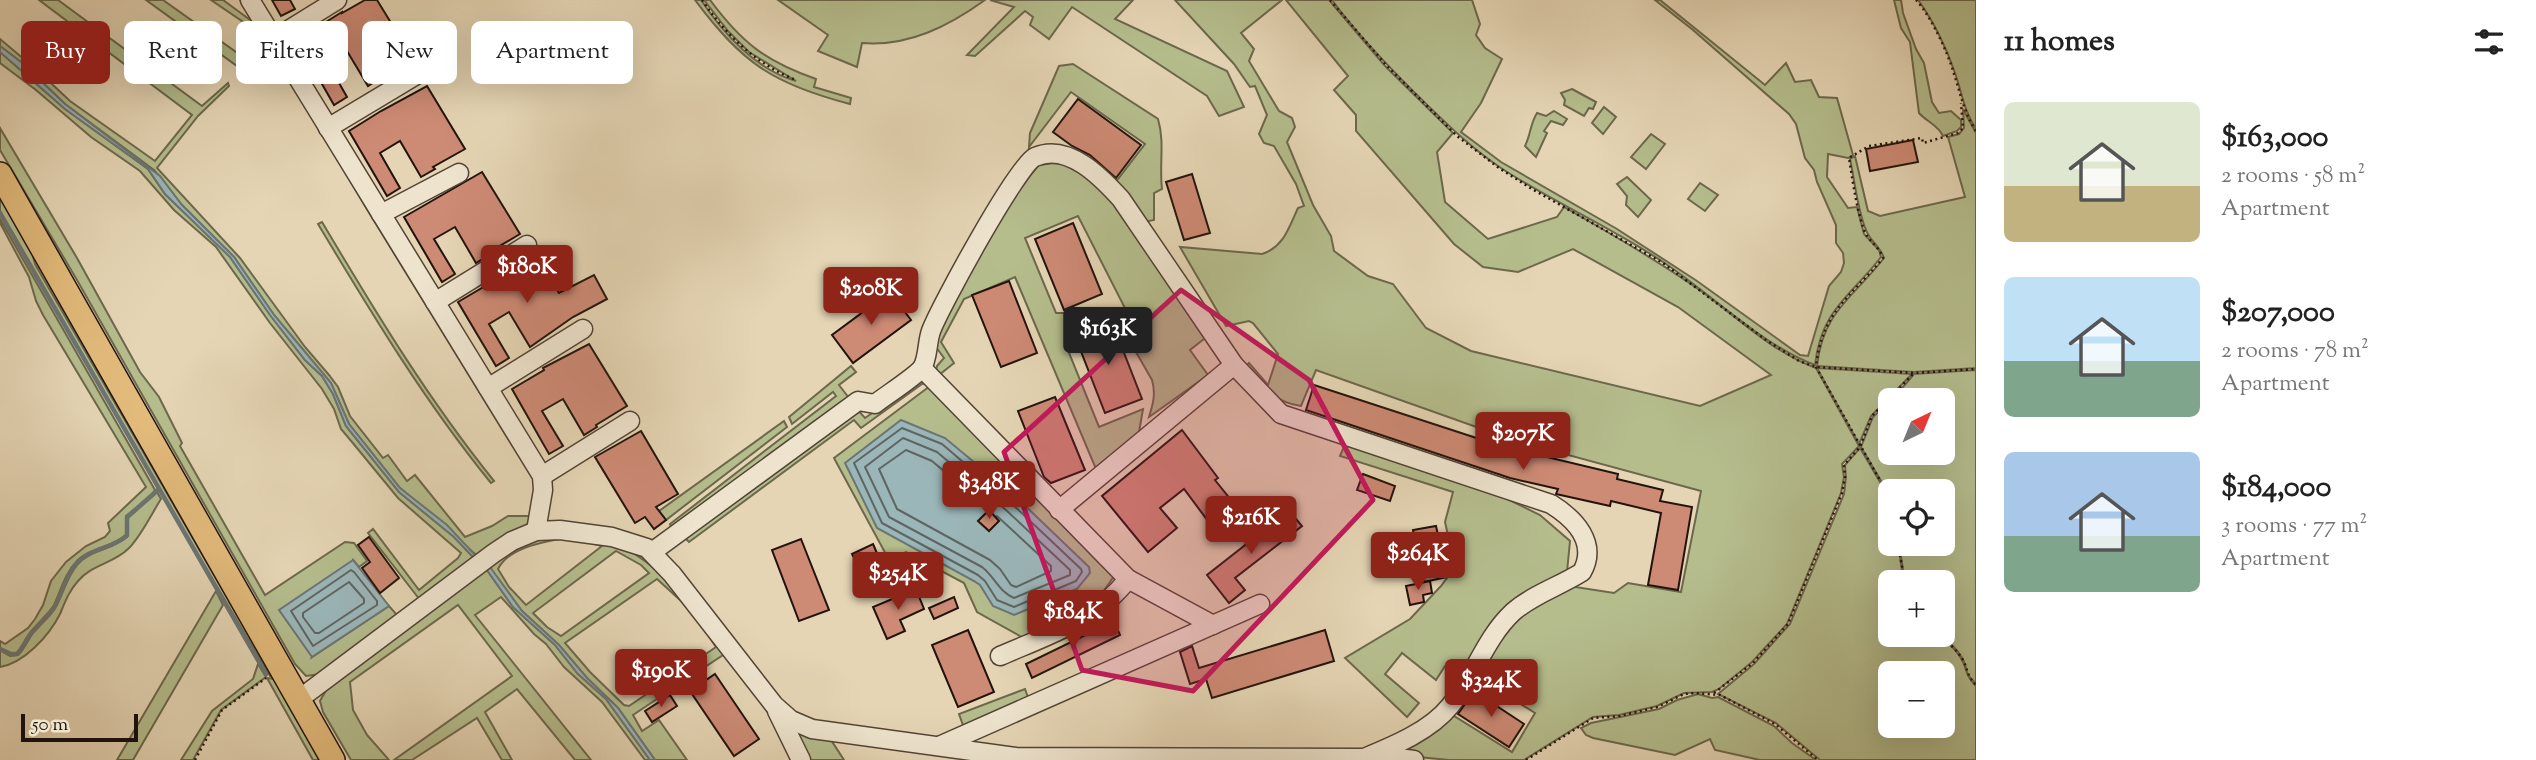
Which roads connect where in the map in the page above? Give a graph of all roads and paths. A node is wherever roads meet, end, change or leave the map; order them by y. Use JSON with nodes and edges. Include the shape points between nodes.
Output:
{"nodes":[{"id":1,"x":250,"y":0,"type":"edge"},
{"id":2,"x":337,"y":0,"type":"edge"},
{"id":3,"x":702,"y":0,"type":"edge"},
{"id":4,"x":1330,"y":0,"type":"edge"},
{"id":5,"x":1916,"y":0,"type":"edge"},
{"id":6,"x":263,"y":21,"type":"edge"},
{"id":7,"x":303,"y":21,"type":"edge"},
{"id":8,"x":796,"y":80,"type":"dead end"},
{"id":9,"x":301,"y":84,"type":"edge"},
{"id":10,"x":401,"y":84,"type":"edge"},
{"id":11,"x":1961,"y":103,"type":"junction"},
{"id":12,"x":328,"y":128,"type":"junction"},
{"id":13,"x":1976,"y":131,"type":"edge"},
{"id":14,"x":459,"y":173,"type":"dead end"},
{"id":15,"x":0,"y":174,"type":"edge"},
{"id":16,"x":381,"y":215,"type":"junction"},
{"id":17,"x":527,"y":245,"type":"dead end"},
{"id":18,"x":435,"y":302,"type":"junction"},
{"id":19,"x":583,"y":329,"type":"dead end"},
{"id":20,"x":1234,"y":365,"type":"junction"},
{"id":21,"x":1816,"y":367,"type":"junction"},
{"id":22,"x":922,"y":368,"type":"junction"},
{"id":23,"x":1976,"y":369,"type":"edge"},
{"id":24,"x":1914,"y":373,"type":"junction"},
{"id":25,"x":488,"y":388,"type":"junction"},
{"id":26,"x":630,"y":421,"type":"dead end"},
{"id":27,"x":1860,"y":447,"type":"junction"},
{"id":28,"x":542,"y":476,"type":"junction"},
{"id":29,"x":1879,"y":479,"type":"edge"},
{"id":30,"x":1059,"y":510,"type":"junction"},
{"id":31,"x":536,"y":531,"type":"junction"},
{"id":32,"x":652,"y":552,"type":"junction"},
{"id":33,"x":1128,"y":579,"type":"junction"},
{"id":34,"x":1260,"y":604,"type":"dead end"},
{"id":35,"x":1213,"y":625,"type":"junction"},
{"id":36,"x":1952,"y":647,"type":"edge"},
{"id":37,"x":1000,"y":656,"type":"dead end"},
{"id":38,"x":280,"y":669,"type":"junction"},
{"id":39,"x":1976,"y":685,"type":"edge"},
{"id":40,"x":1714,"y":693,"type":"junction"},
{"id":41,"x":298,"y":700,"type":"junction"},
{"id":42,"x":774,"y":705,"type":"junction"},
{"id":43,"x":939,"y":746,"type":"junction"},
{"id":44,"x":1373,"y":755,"type":"junction"},
{"id":45,"x":195,"y":760,"type":"edge"},
{"id":46,"x":333,"y":760,"type":"edge"},
{"id":47,"x":801,"y":760,"type":"edge"},
{"id":48,"x":1414,"y":760,"type":"edge"},
{"id":49,"x":1525,"y":760,"type":"edge"},
{"id":50,"x":1818,"y":760,"type":"edge"}],
"edges":[{"from":1,"to":6,"type":"street"},
{"from":2,"to":7,"type":"street"},
{"from":3,"to":8,"type":"path","via":[[749,52]]},
{"from":4,"to":21,"type":"path","via":[[1457,136],[1499,168],[1663,263],[1766,340]]},
{"from":5,"to":11,"type":"path","via":[[1954,72]]},
{"from":9,"to":12,"type":"street"},
{"from":10,"to":12,"type":"street"},
{"from":11,"to":13,"type":"path"},
{"from":11,"to":21,"type":"path","via":[[1962,128],[1958,132],[1923,143],[1922,138],[1869,146],[1849,158],[1859,215],[1883,258],[1829,319],[1818,346]]},
{"from":12,"to":16,"type":"street"},
{"from":14,"to":16,"type":"street"},
{"from":15,"to":38,"type":"main road"},
{"from":16,"to":18,"type":"street"},
{"from":17,"to":18,"type":"street"},
{"from":18,"to":25,"type":"street"},
{"from":19,"to":25,"type":"street"},
{"from":20,"to":22,"type":"street","via":[[1107,183],[1073,158],[1047,154],[1025,164],[1002,198],[931,331]]},
{"from":20,"to":30,"type":"street"},
{"from":20,"to":44,"type":"street","via":[[1281,414],[1551,504],[1584,536],[1588,561],[1582,572],[1514,611],[1450,706],[1437,719]]},
{"from":21,"to":24,"type":"path"},
{"from":21,"to":27,"type":"path"},
{"from":22,"to":30,"type":"street"},
{"from":22,"to":32,"type":"street","via":[[875,404],[858,401]]},
{"from":23,"to":24,"type":"path"},
{"from":24,"to":27,"type":"path","via":[[1872,416]]},
{"from":25,"to":28,"type":"street"},
{"from":26,"to":28,"type":"street"},
{"from":27,"to":29,"type":"path"},
{"from":27,"to":40,"type":"path","via":[[1844,465],[1842,493],[1788,624],[1753,663]]},
{"from":28,"to":31,"type":"street"},
{"from":30,"to":33,"type":"street"},
{"from":31,"to":32,"type":"street","via":[[596,534]]},
{"from":31,"to":41,"type":"street","via":[[494,553]]},
{"from":32,"to":42,"type":"street"},
{"from":33,"to":35,"type":"street"},
{"from":33,"to":37,"type":"street","via":[[1116,594],[1079,621]]},
{"from":34,"to":35,"type":"street"},
{"from":35,"to":43,"type":"street"},
{"from":36,"to":39,"type":"path"},
{"from":38,"to":41,"type":"main road"},
{"from":38,"to":45,"type":"path","via":[[222,710]]},
{"from":40,"to":49,"type":"path","via":[[1684,694],[1657,707],[1593,718]]},
{"from":40,"to":50,"type":"path","via":[[1775,724]]},
{"from":41,"to":46,"type":"main road"},
{"from":42,"to":43,"type":"street","via":[[791,720],[812,729]]},
{"from":42,"to":47,"type":"street"},
{"from":43,"to":44,"type":"street","via":[[1033,757],[1346,759]]},
{"from":44,"to":48,"type":"street"}]}
